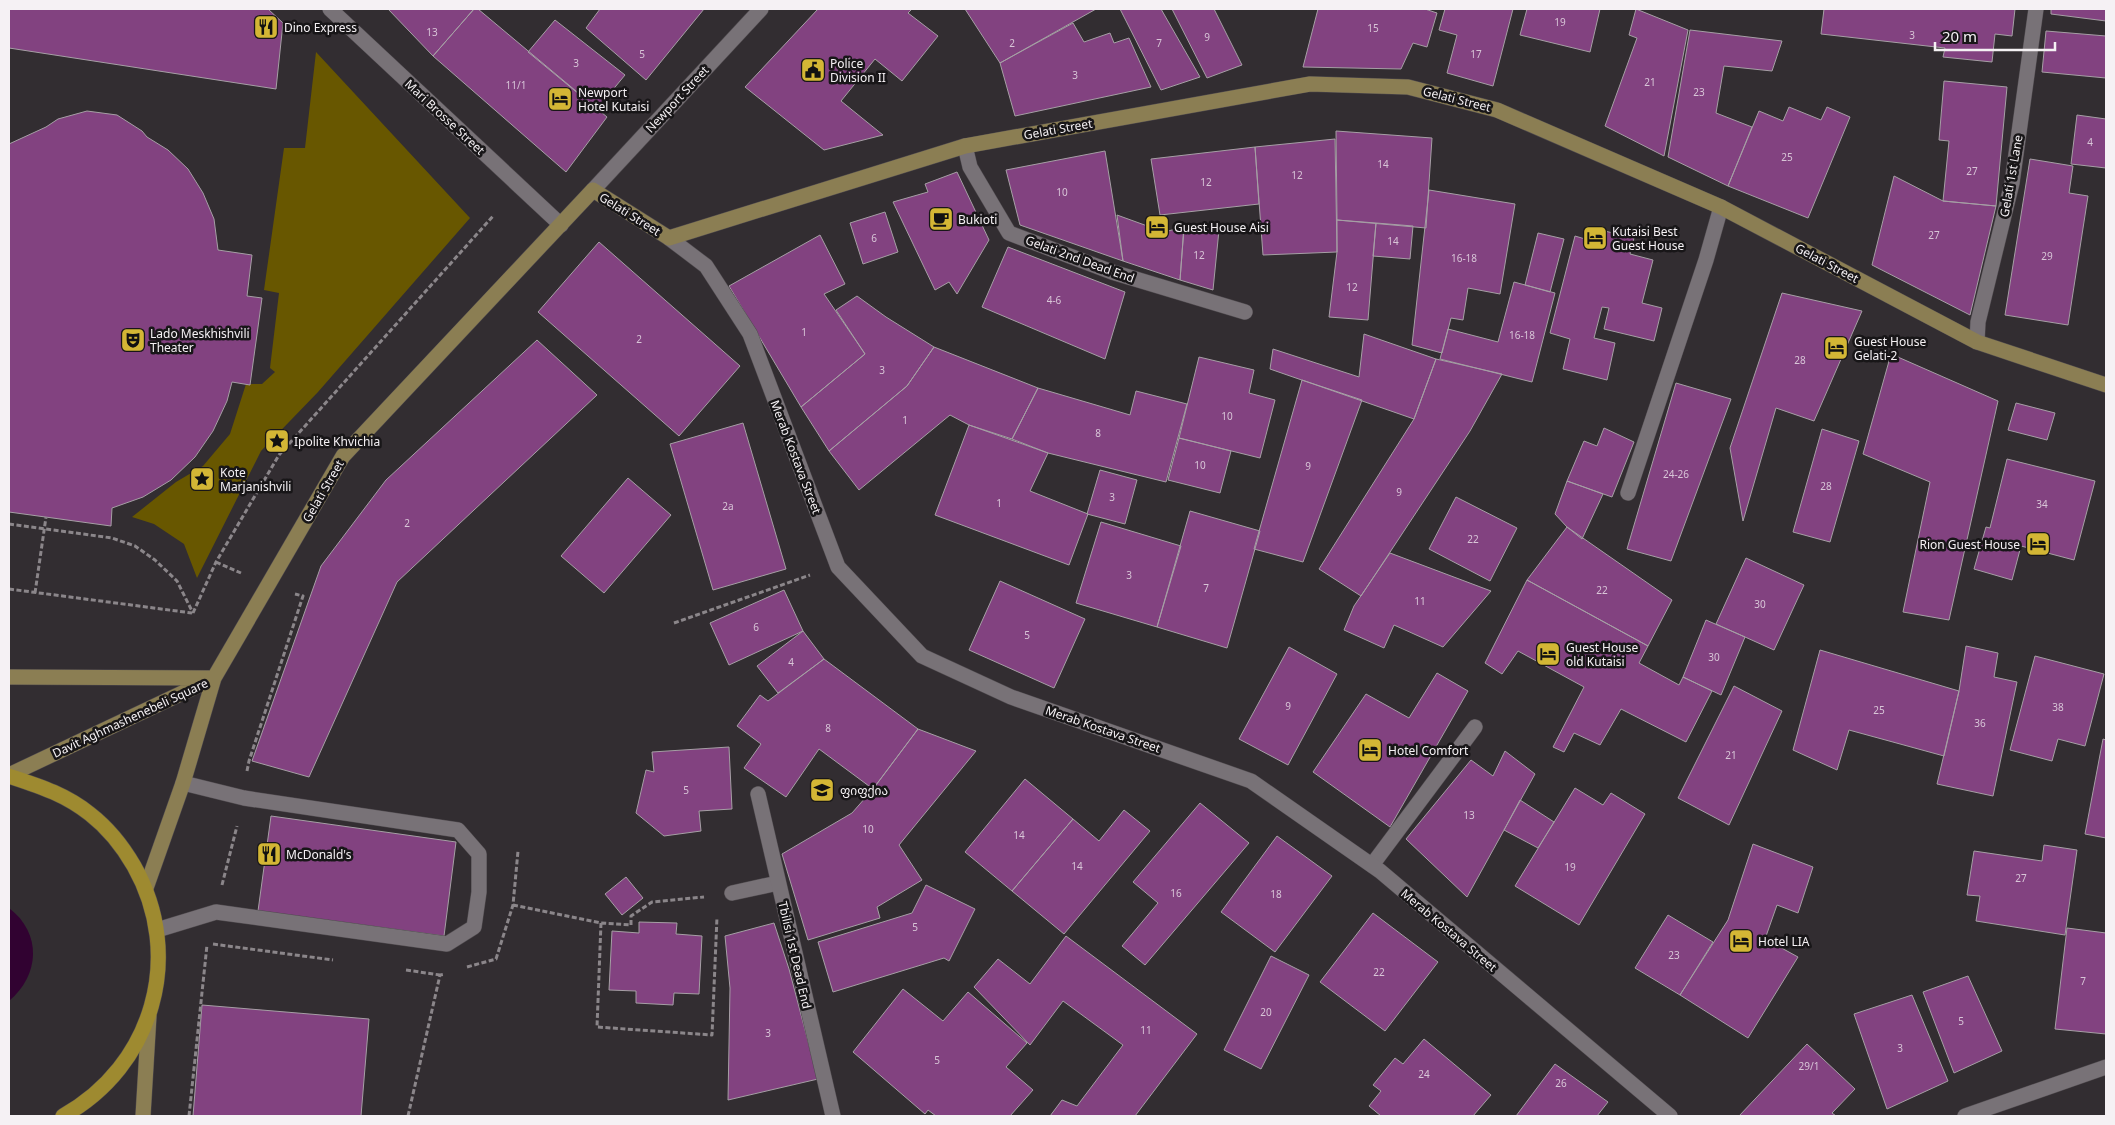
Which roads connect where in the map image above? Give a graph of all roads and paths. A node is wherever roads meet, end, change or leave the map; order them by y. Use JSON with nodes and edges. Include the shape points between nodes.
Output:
{"nodes":[{"id":1,"x":330,"y":9,"type":"edge"},
{"id":2,"x":761,"y":9,"type":"edge"},
{"id":3,"x":2036,"y":9,"type":"edge"},
{"id":4,"x":965,"y":146,"type":"junction"},
{"id":5,"x":593,"y":190,"type":"junction"},
{"id":6,"x":1721,"y":207,"type":"junction"},
{"id":7,"x":494,"y":215,"type":"dead end"},
{"id":8,"x":560,"y":226,"type":"junction"},
{"id":9,"x":669,"y":238,"type":"junction"},
{"id":10,"x":1245,"y":312,"type":"dead end"},
{"id":11,"x":1977,"y":342,"type":"junction"},
{"id":12,"x":2106,"y":385,"type":"edge"},
{"id":13,"x":1628,"y":493,"type":"dead end"},
{"id":14,"x":46,"y":517,"type":"dead end"},
{"id":15,"x":9,"y":524,"type":"edge"},
{"id":16,"x":44,"y":528,"type":"junction"},
{"id":17,"x":838,"y":567,"type":"junction"},
{"id":18,"x":9,"y":589,"type":"edge"},
{"id":19,"x":35,"y":593,"type":"junction"},
{"id":20,"x":193,"y":613,"type":"junction"},
{"id":21,"x":674,"y":623,"type":"dead end"},
{"id":22,"x":9,"y":676,"type":"edge"},
{"id":23,"x":214,"y":678,"type":"junction"},
{"id":24,"x":1475,"y":726,"type":"dead end"},
{"id":25,"x":9,"y":776,"type":"edge"},
{"id":26,"x":183,"y":783,"type":"junction"},
{"id":27,"x":758,"y":794,"type":"dead end"},
{"id":28,"x":518,"y":851,"type":"dead end"},
{"id":29,"x":1372,"y":865,"type":"junction"},
{"id":30,"x":778,"y":883,"type":"junction"},
{"id":31,"x":146,"y":888,"type":"junction"},
{"id":32,"x":724,"y":894,"type":"junction"},
{"id":33,"x":513,"y":905,"type":"junction"},
{"id":34,"x":601,"y":923,"type":"junction"},
{"id":35,"x":157,"y":930,"type":"junction"},
{"id":36,"x":207,"y":944,"type":"dead end"},
{"id":37,"x":336,"y":960,"type":"dead end"},
{"id":38,"x":403,"y":970,"type":"dead end"},
{"id":39,"x":459,"y":970,"type":"dead end"},
{"id":40,"x":449,"y":973,"type":"dead end"},
{"id":41,"x":440,"y":976,"type":"junction"},
{"id":42,"x":149,"y":1016,"type":"junction"},
{"id":43,"x":2106,"y":1067,"type":"edge"},
{"id":44,"x":63,"y":1116,"type":"edge"},
{"id":45,"x":142,"y":1116,"type":"edge"},
{"id":46,"x":408,"y":1116,"type":"edge"},
{"id":47,"x":833,"y":1116,"type":"edge"},
{"id":48,"x":1670,"y":1116,"type":"edge"},
{"id":49,"x":1965,"y":1116,"type":"edge"}],
"edges":[{"from":1,"to":8,"type":"street","name":"Mari Brosse Street"},
{"from":2,"to":5,"type":"street","name":"Newport Street"},
{"from":3,"to":11,"type":"street","name":"Gelati 1st Lane","via":[[2012,183],[1978,322]]},
{"from":4,"to":6,"type":"main road","name":"Gelati Street","via":[[1310,84],[1408,87],[1497,110]]},
{"from":4,"to":9,"type":"main road","name":"Gelati Street"},
{"from":4,"to":10,"type":"street","name":"Gelati 2nd Dead End","via":[[970,167],[1009,233],[1112,272]]},
{"from":5,"to":8,"type":"main road","name":"Gelati Street"},
{"from":5,"to":9,"type":"main road","name":"Gelati Street"},
{"from":6,"to":11,"type":"main road","name":"Gelati Street"},
{"from":6,"to":13,"type":"street"},
{"from":7,"to":20,"type":"path","via":[[279,456],[216,562]]},
{"from":8,"to":23,"type":"main road","name":"Gelati Street","via":[[343,456]]},
{"from":9,"to":17,"type":"street","name":"Merab Kostava Street","via":[[706,266],[750,334]]},
{"from":11,"to":12,"type":"main road","name":"Gelati Street"},
{"from":14,"to":16,"type":"path"},
{"from":15,"to":16,"type":"path"},
{"from":16,"to":19,"type":"path"},
{"from":16,"to":20,"type":"path","via":[[112,538],[135,546],[177,581]]},
{"from":17,"to":21,"type":"path"},
{"from":17,"to":29,"type":"street","name":"Merab Kostava Street","via":[[922,656],[1011,697],[1251,781]]},
{"from":18,"to":19,"type":"path"},
{"from":19,"to":20,"type":"path"},
{"from":22,"to":23,"type":"main road"},
{"from":23,"to":25,"type":"main road","name":"Davit Aghmashenebeli Square"},
{"from":23,"to":26,"type":"main road","name":"Davit Aghmashenebeli Square"},
{"from":24,"to":29,"type":"street"},
{"from":25,"to":31,"type":"main road","name":"Davit Aghmashenebeli Square","via":[[52,790],[91,815],[123,848]]},
{"from":26,"to":31,"type":"main road","name":"Davit Aghmashenebeli Square"},
{"from":26,"to":35,"type":"street","via":[[244,798],[458,830],[479,854],[479,892],[474,927],[447,944],[216,912]]},
{"from":27,"to":30,"type":"street","name":"Tbilisi 1st Dead End"},
{"from":28,"to":33,"type":"path"},
{"from":29,"to":48,"type":"street","name":"Merab Kostava Street"},
{"from":30,"to":32,"type":"street"},
{"from":30,"to":47,"type":"street","name":"Tbilisi 1st Dead End"},
{"from":31,"to":35,"type":"main road","name":"Davit Aghmashenebeli Square"},
{"from":32,"to":34,"type":"path","via":[[652,902],[631,916],[631,925]]},
{"from":32,"to":34,"type":"path","via":[[712,1035],[597,1027]]},
{"from":33,"to":34,"type":"path"},
{"from":33,"to":39,"type":"path","via":[[496,959]]},
{"from":35,"to":42,"type":"main road","name":"Davit Aghmashenebeli Square","via":[[158,974]]},
{"from":36,"to":37,"type":"path"},
{"from":38,"to":41,"type":"path"},
{"from":40,"to":41,"type":"path"},
{"from":41,"to":46,"type":"path"},
{"from":42,"to":44,"type":"main road","name":"Davit Aghmashenebeli Square","via":[[133,1051],[110,1081],[82,1106]]},
{"from":42,"to":45,"type":"main road","name":"Davit Aghmashenebeli Square"},
{"from":43,"to":49,"type":"street"}]}
